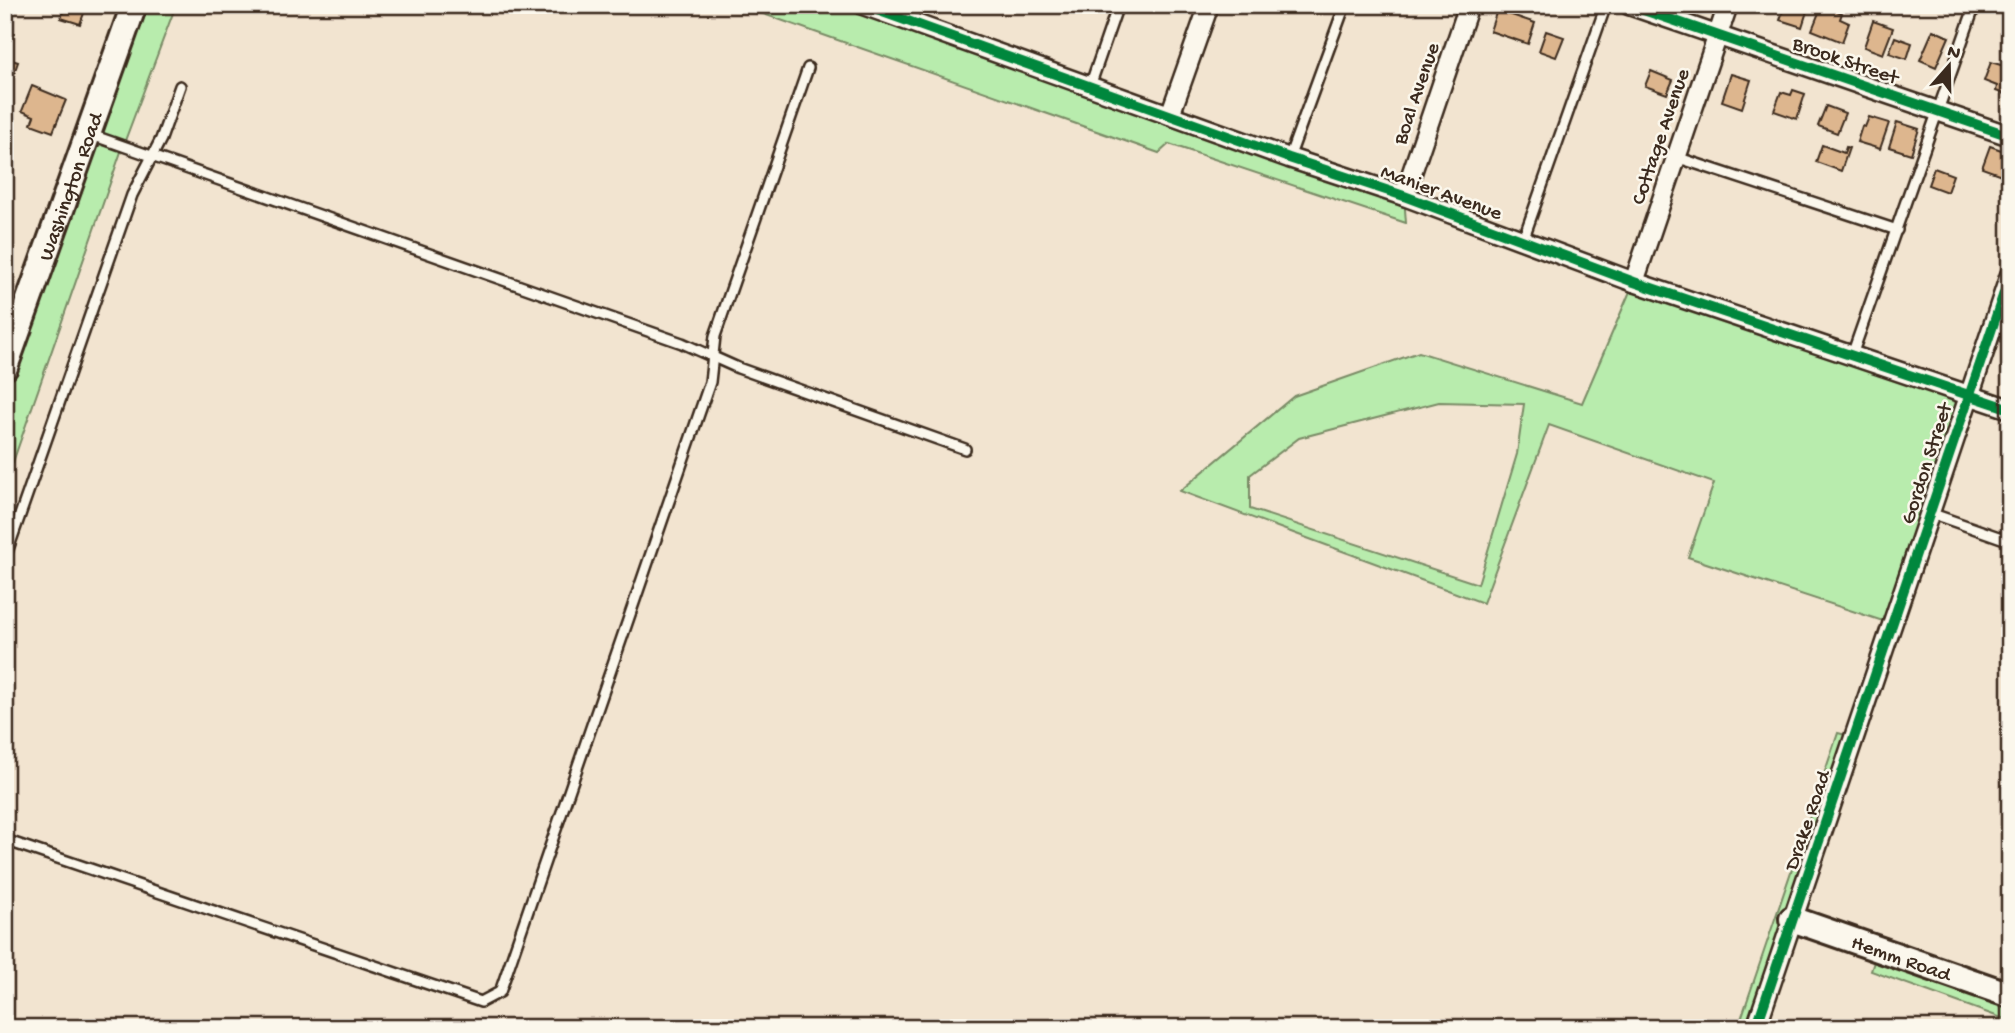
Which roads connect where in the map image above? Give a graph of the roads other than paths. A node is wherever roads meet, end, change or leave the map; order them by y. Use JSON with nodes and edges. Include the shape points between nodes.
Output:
{"nodes":[{"id":1,"x":134,"y":5,"type":"edge"},
{"id":2,"x":863,"y":5,"type":"edge"},
{"id":3,"x":1118,"y":5,"type":"edge"},
{"id":4,"x":1209,"y":5,"type":"edge"},
{"id":5,"x":1345,"y":5,"type":"edge"},
{"id":6,"x":1469,"y":5,"type":"edge"},
{"id":7,"x":1606,"y":5,"type":"edge"},
{"id":8,"x":1629,"y":5,"type":"edge"},
{"id":9,"x":1728,"y":5,"type":"edge"},
{"id":10,"x":1975,"y":5,"type":"edge"},
{"id":11,"x":883,"y":9,"type":"edge"},
{"id":12,"x":1718,"y":35,"type":"junction"},
{"id":13,"x":808,"y":68,"type":"dead end"},
{"id":14,"x":180,"y":86,"type":"dead end"},
{"id":15,"x":1090,"y":86,"type":"junction"},
{"id":16,"x":1938,"y":111,"type":"junction"},
{"id":17,"x":1170,"y":115,"type":"junction"},
{"id":18,"x":88,"y":134,"type":"junction"},
{"id":19,"x":2010,"y":136,"type":"edge"},
{"id":20,"x":1676,"y":156,"type":"junction"},
{"id":21,"x":153,"y":158,"type":"junction"},
{"id":22,"x":1289,"y":158,"type":"junction"},
{"id":23,"x":1404,"y":196,"type":"junction"},
{"id":24,"x":1897,"y":230,"type":"junction"},
{"id":25,"x":1523,"y":240,"type":"junction"},
{"id":26,"x":2010,"y":275,"type":"edge"},
{"id":27,"x":1634,"y":282,"type":"junction"},
{"id":28,"x":1852,"y":355,"type":"junction"},
{"id":29,"x":713,"y":356,"type":"junction"},
{"id":30,"x":5,"y":367,"type":"edge"},
{"id":31,"x":1968,"y":394,"type":"junction"},
{"id":32,"x":2010,"y":409,"type":"edge"},
{"id":33,"x":965,"y":449,"type":"dead end"},
{"id":34,"x":1930,"y":513,"type":"junction"},
{"id":35,"x":2010,"y":541,"type":"edge"},
{"id":36,"x":5,"y":558,"type":"edge"},
{"id":37,"x":1892,"y":624,"type":"joint"},
{"id":38,"x":5,"y":840,"type":"edge"},
{"id":39,"x":1792,"y":919,"type":"junction"},
{"id":40,"x":2010,"y":995,"type":"edge"},
{"id":41,"x":1756,"y":1028,"type":"edge"}],
"edges":[{"from":1,"to":18,"type":"street","name":"Washington Road"},
{"from":2,"to":11,"type":"street","name":"Manier Avenue"},
{"from":3,"to":15,"type":"lane"},
{"from":4,"to":17,"type":"street"},
{"from":5,"to":22,"type":"lane"},
{"from":6,"to":23,"type":"street","name":"Boal Avenue"},
{"from":7,"to":25,"type":"lane"},
{"from":8,"to":12,"type":"street","name":"Brook Street"},
{"from":9,"to":12,"type":"street","name":"Cottage Avenue"},
{"from":10,"to":16,"type":"lane"},
{"from":11,"to":15,"type":"street","name":"Manier Avenue"},
{"from":12,"to":16,"type":"street","name":"Brook Street"},
{"from":12,"to":20,"type":"street","name":"Cottage Avenue"},
{"from":13,"to":29,"type":"lane","via":[[715,335]]},
{"from":14,"to":21,"type":"lane"},
{"from":15,"to":17,"type":"street","name":"Manier Avenue"},
{"from":16,"to":19,"type":"street","name":"Brook Street"},
{"from":16,"to":24,"type":"lane"},
{"from":17,"to":22,"type":"street","name":"Manier Avenue"},
{"from":18,"to":21,"type":"lane"},
{"from":18,"to":30,"type":"street","name":"Washington Road"},
{"from":20,"to":24,"type":"lane"},
{"from":20,"to":27,"type":"street","name":"Cottage Avenue"},
{"from":21,"to":29,"type":"lane"},
{"from":21,"to":36,"type":"lane","via":[[132,195]]},
{"from":22,"to":23,"type":"street","name":"Manier Avenue"},
{"from":23,"to":25,"type":"street","name":"Manier Avenue"},
{"from":24,"to":28,"type":"lane"},
{"from":25,"to":27,"type":"street","name":"Manier Avenue"},
{"from":26,"to":31,"type":"street","name":"Gordon Street"},
{"from":27,"to":28,"type":"street","name":"Manier Avenue"},
{"from":28,"to":31,"type":"street","name":"Manier Avenue"},
{"from":29,"to":33,"type":"lane"},
{"from":29,"to":38,"type":"lane","via":[[710,382],[500,992],[481,1002]]},
{"from":31,"to":32,"type":"street","name":"Manier Avenue"},
{"from":31,"to":34,"type":"street","name":"Gordon Street"},
{"from":34,"to":35,"type":"lane"},
{"from":34,"to":37,"type":"street","name":"Gordon Street"},
{"from":37,"to":39,"type":"street","name":"Drake Road"},
{"from":39,"to":40,"type":"street","name":"Hemm Road"},
{"from":39,"to":41,"type":"street","name":"Drake Road"}]}
